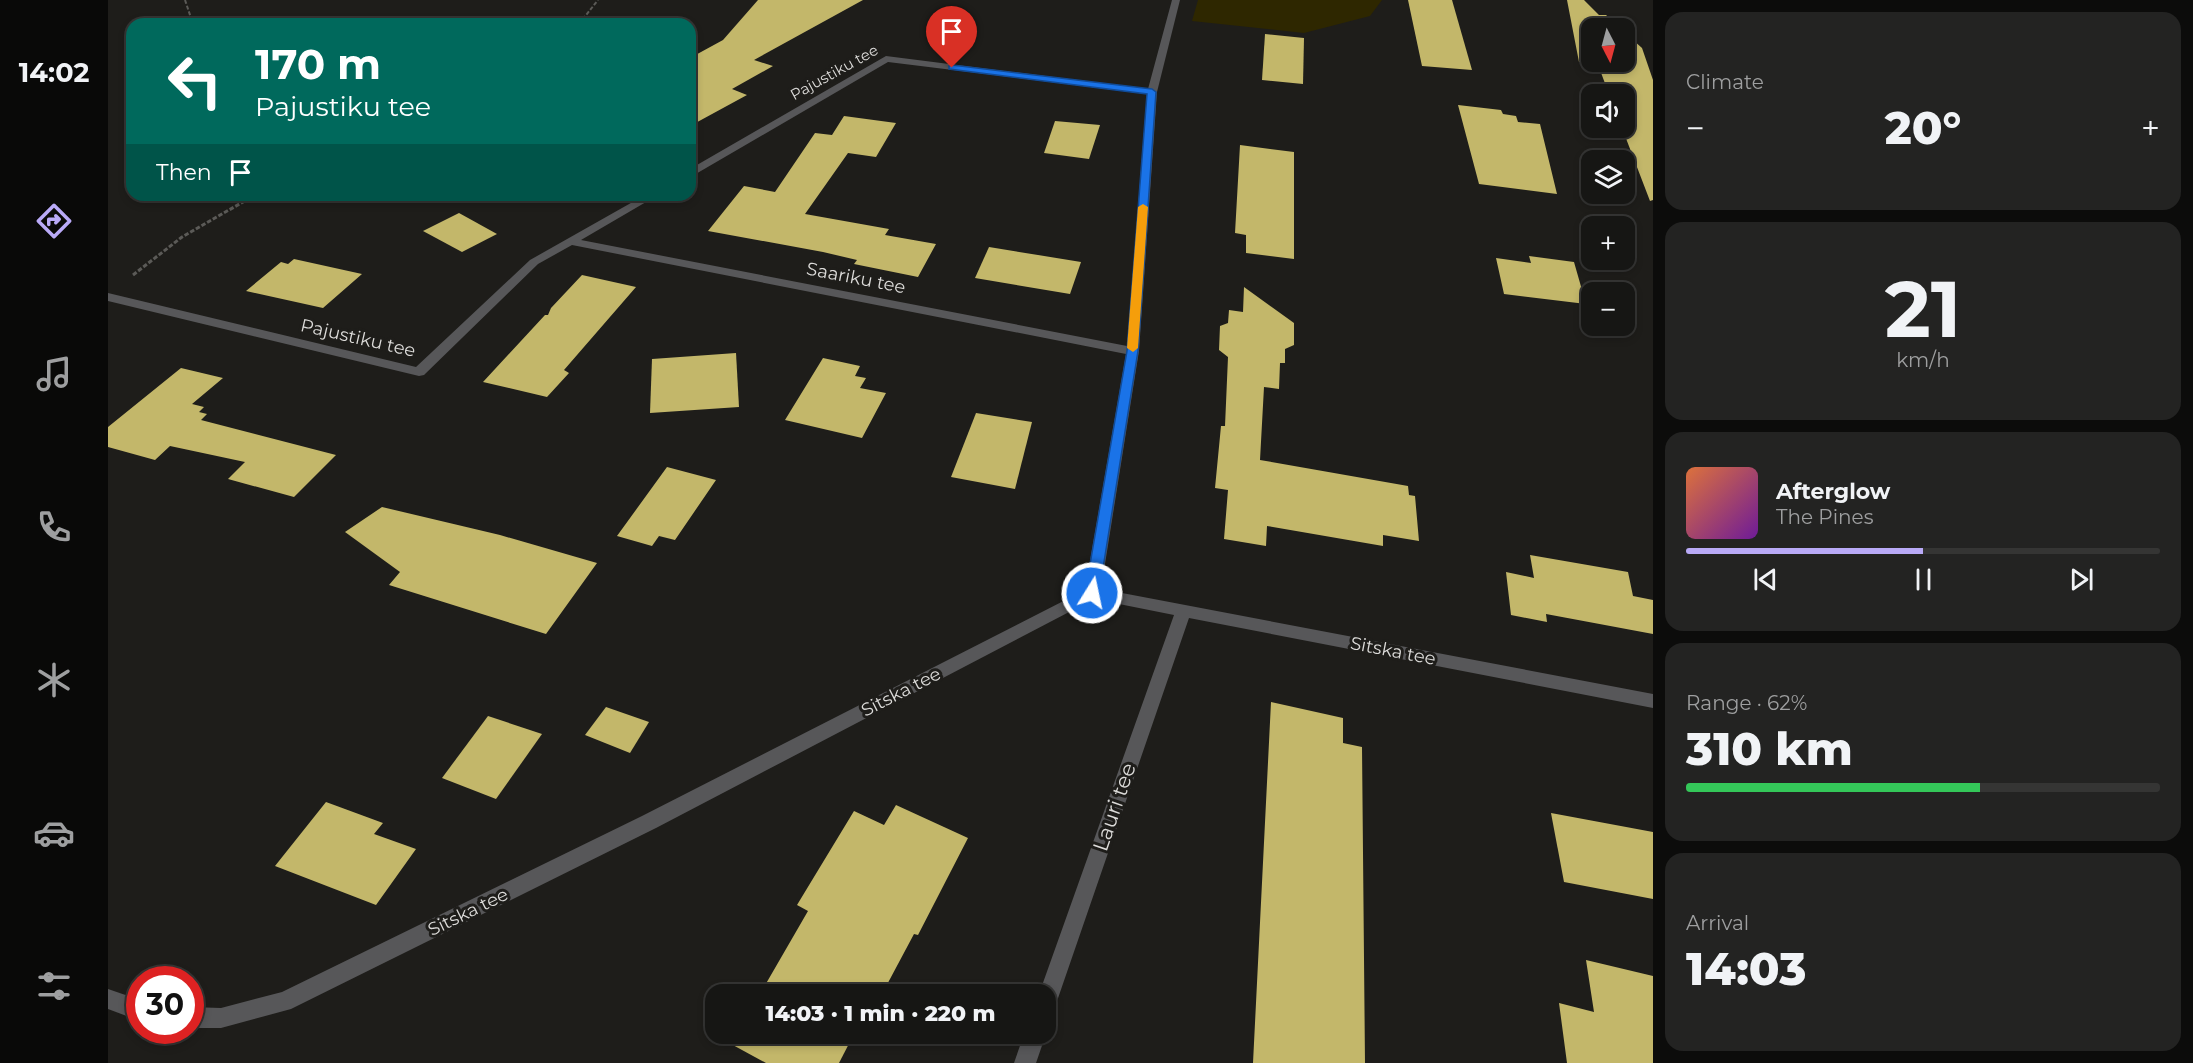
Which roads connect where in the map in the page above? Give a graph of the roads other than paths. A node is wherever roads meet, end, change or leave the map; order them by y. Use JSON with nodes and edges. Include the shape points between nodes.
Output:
{"nodes":[{"id":1,"x":1176,"y":0,"type":"edge"},
{"id":2,"x":1152,"y":92,"type":"junction"},
{"id":3,"x":696,"y":170,"type":"edge"},
{"id":4,"x":643,"y":201,"type":"edge"},
{"id":5,"x":573,"y":242,"type":"junction"},
{"id":6,"x":108,"y":297,"type":"edge"},
{"id":7,"x":1132,"y":351,"type":"junction"},
{"id":8,"x":1092,"y":593,"type":"junction"},
{"id":9,"x":1184,"y":610,"type":"junction"},
{"id":10,"x":1653,"y":701,"type":"edge"},
{"id":11,"x":1053,"y":984,"type":"edge"},
{"id":12,"x":108,"y":999,"type":"edge"},
{"id":13,"x":126,"y":1006,"type":"edge"},
{"id":14,"x":204,"y":1017,"type":"edge"},
{"id":15,"x":1032,"y":1044,"type":"edge"},
{"id":16,"x":1025,"y":1063,"type":"edge"}],
"edges":[{"from":1,"to":2,"type":"street"},
{"from":2,"to":3,"type":"street","name":"Pajustiku tee","via":[[886,59]]},
{"from":2,"to":7,"type":"street"},
{"from":4,"to":5,"type":"street","name":"Pajustiku tee"},
{"from":5,"to":6,"type":"street","name":"Pajustiku tee","via":[[534,262],[419,372]]},
{"from":5,"to":7,"type":"street","name":"Saariku tee"},
{"from":7,"to":8,"type":"street"},
{"from":8,"to":9,"type":"street","name":"Sitska tee"},
{"from":8,"to":14,"type":"street","name":"Sitska tee","via":[[649,822],[284,1002],[221,1018]]},
{"from":9,"to":10,"type":"street","name":"Sitska tee"},
{"from":9,"to":11,"type":"street","name":"Lauri tee"},
{"from":12,"to":13,"type":"street"},
{"from":15,"to":16,"type":"street"}]}
